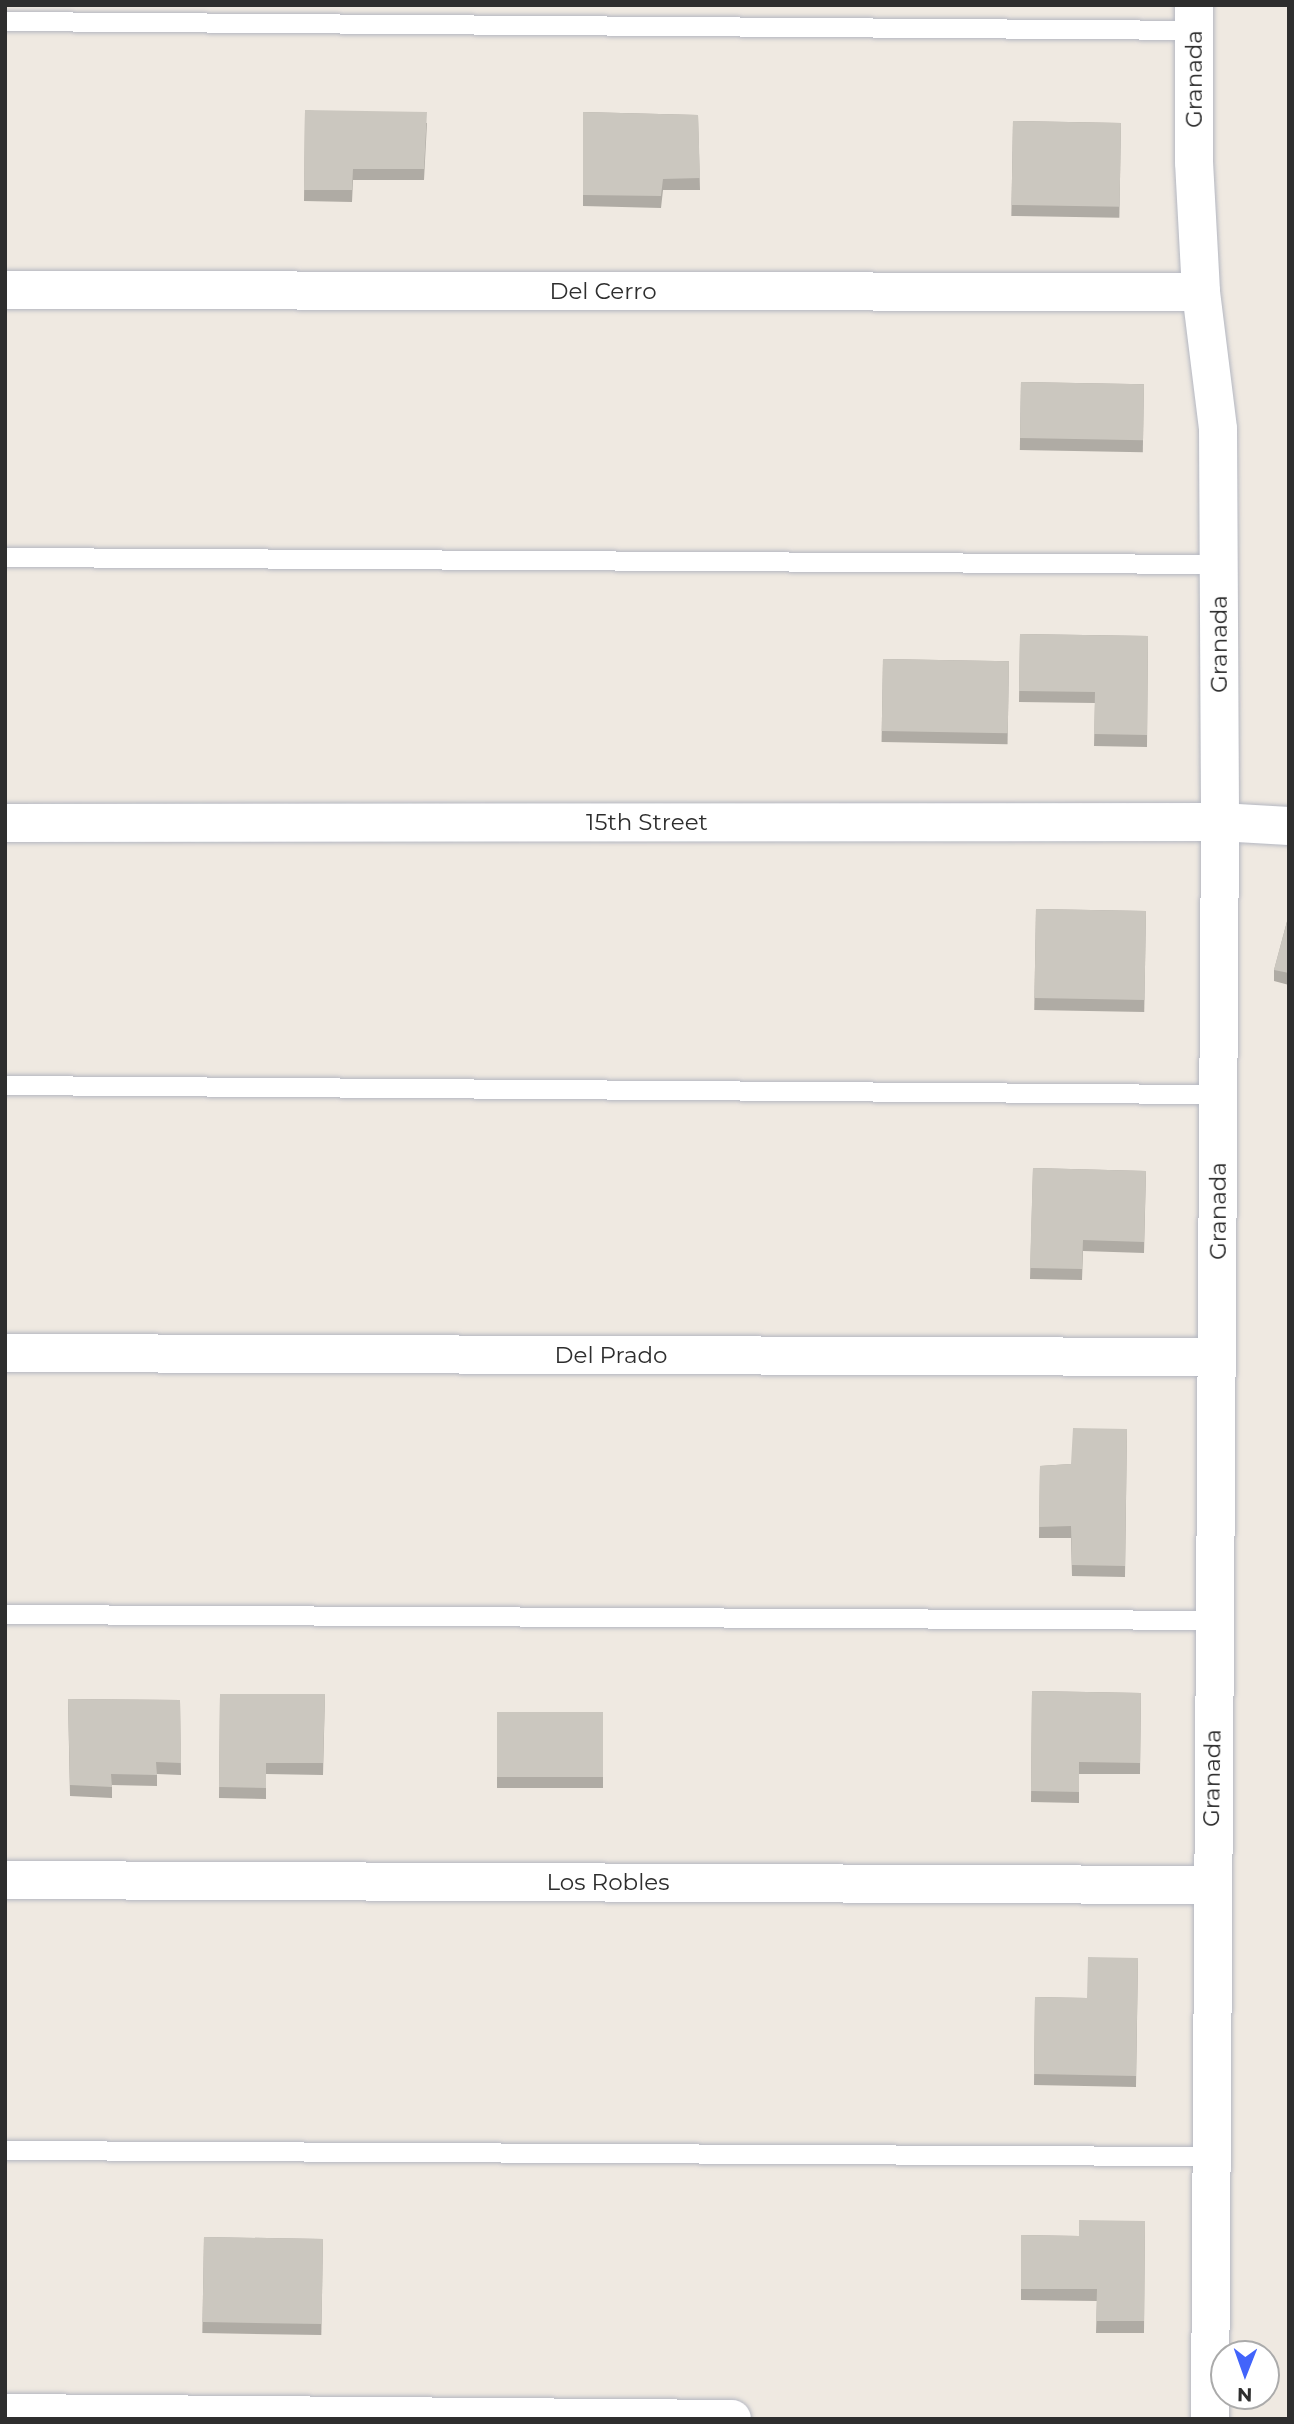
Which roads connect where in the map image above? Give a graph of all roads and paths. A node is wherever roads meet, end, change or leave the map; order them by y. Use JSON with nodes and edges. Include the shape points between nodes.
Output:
{"nodes":[{"id":1,"x":1194,"y":18,"type":"edge"},
{"id":2,"x":5,"y":22,"type":"edge"},
{"id":3,"x":5,"y":290,"type":"edge"},
{"id":4,"x":1201,"y":292,"type":"junction"},
{"id":5,"x":5,"y":557,"type":"edge"},
{"id":6,"x":1219,"y":564,"type":"junction"},
{"id":7,"x":1220,"y":822,"type":"junction"},
{"id":8,"x":5,"y":823,"type":"edge"},
{"id":9,"x":1289,"y":826,"type":"edge"},
{"id":10,"x":5,"y":1085,"type":"edge"},
{"id":11,"x":1218,"y":1094,"type":"junction"},
{"id":12,"x":5,"y":1353,"type":"edge"},
{"id":13,"x":1217,"y":1357,"type":"junction"},
{"id":14,"x":5,"y":1614,"type":"edge"},
{"id":15,"x":1213,"y":1620,"type":"junction"},
{"id":16,"x":5,"y":1880,"type":"edge"},
{"id":17,"x":1211,"y":1885,"type":"junction"},
{"id":18,"x":5,"y":2150,"type":"edge"},
{"id":19,"x":1210,"y":2156,"type":"junction"},
{"id":20,"x":5,"y":2413,"type":"edge"},
{"id":21,"x":732,"y":2419,"type":"edge"},
{"id":22,"x":1210,"y":2419,"type":"edge"}],
"edges":[{"from":1,"to":2,"type":"lane"},
{"from":1,"to":4,"type":"street","name":"Granada","via":[[1194,162]]},
{"from":3,"to":4,"type":"street","name":"Del Cerro"},
{"from":4,"to":6,"type":"street","name":"Granada","via":[[1218,429]]},
{"from":5,"to":6,"type":"lane"},
{"from":6,"to":7,"type":"street","name":"Granada"},
{"from":7,"to":8,"type":"street","name":"15th Street"},
{"from":7,"to":9,"type":"street","name":"15th Street"},
{"from":7,"to":11,"type":"street","name":"Granada"},
{"from":10,"to":11,"type":"lane"},
{"from":11,"to":13,"type":"street","name":"Granada"},
{"from":12,"to":13,"type":"street","name":"Del Prado"},
{"from":13,"to":15,"type":"street","name":"Granada"},
{"from":14,"to":15,"type":"lane"},
{"from":15,"to":17,"type":"street","name":"Granada"},
{"from":16,"to":17,"type":"street","name":"Los Robles"},
{"from":17,"to":19,"type":"street","name":"Granada"},
{"from":18,"to":19,"type":"lane"},
{"from":19,"to":22,"type":"street","name":"Granada"},
{"from":20,"to":21,"type":"street"}]}
